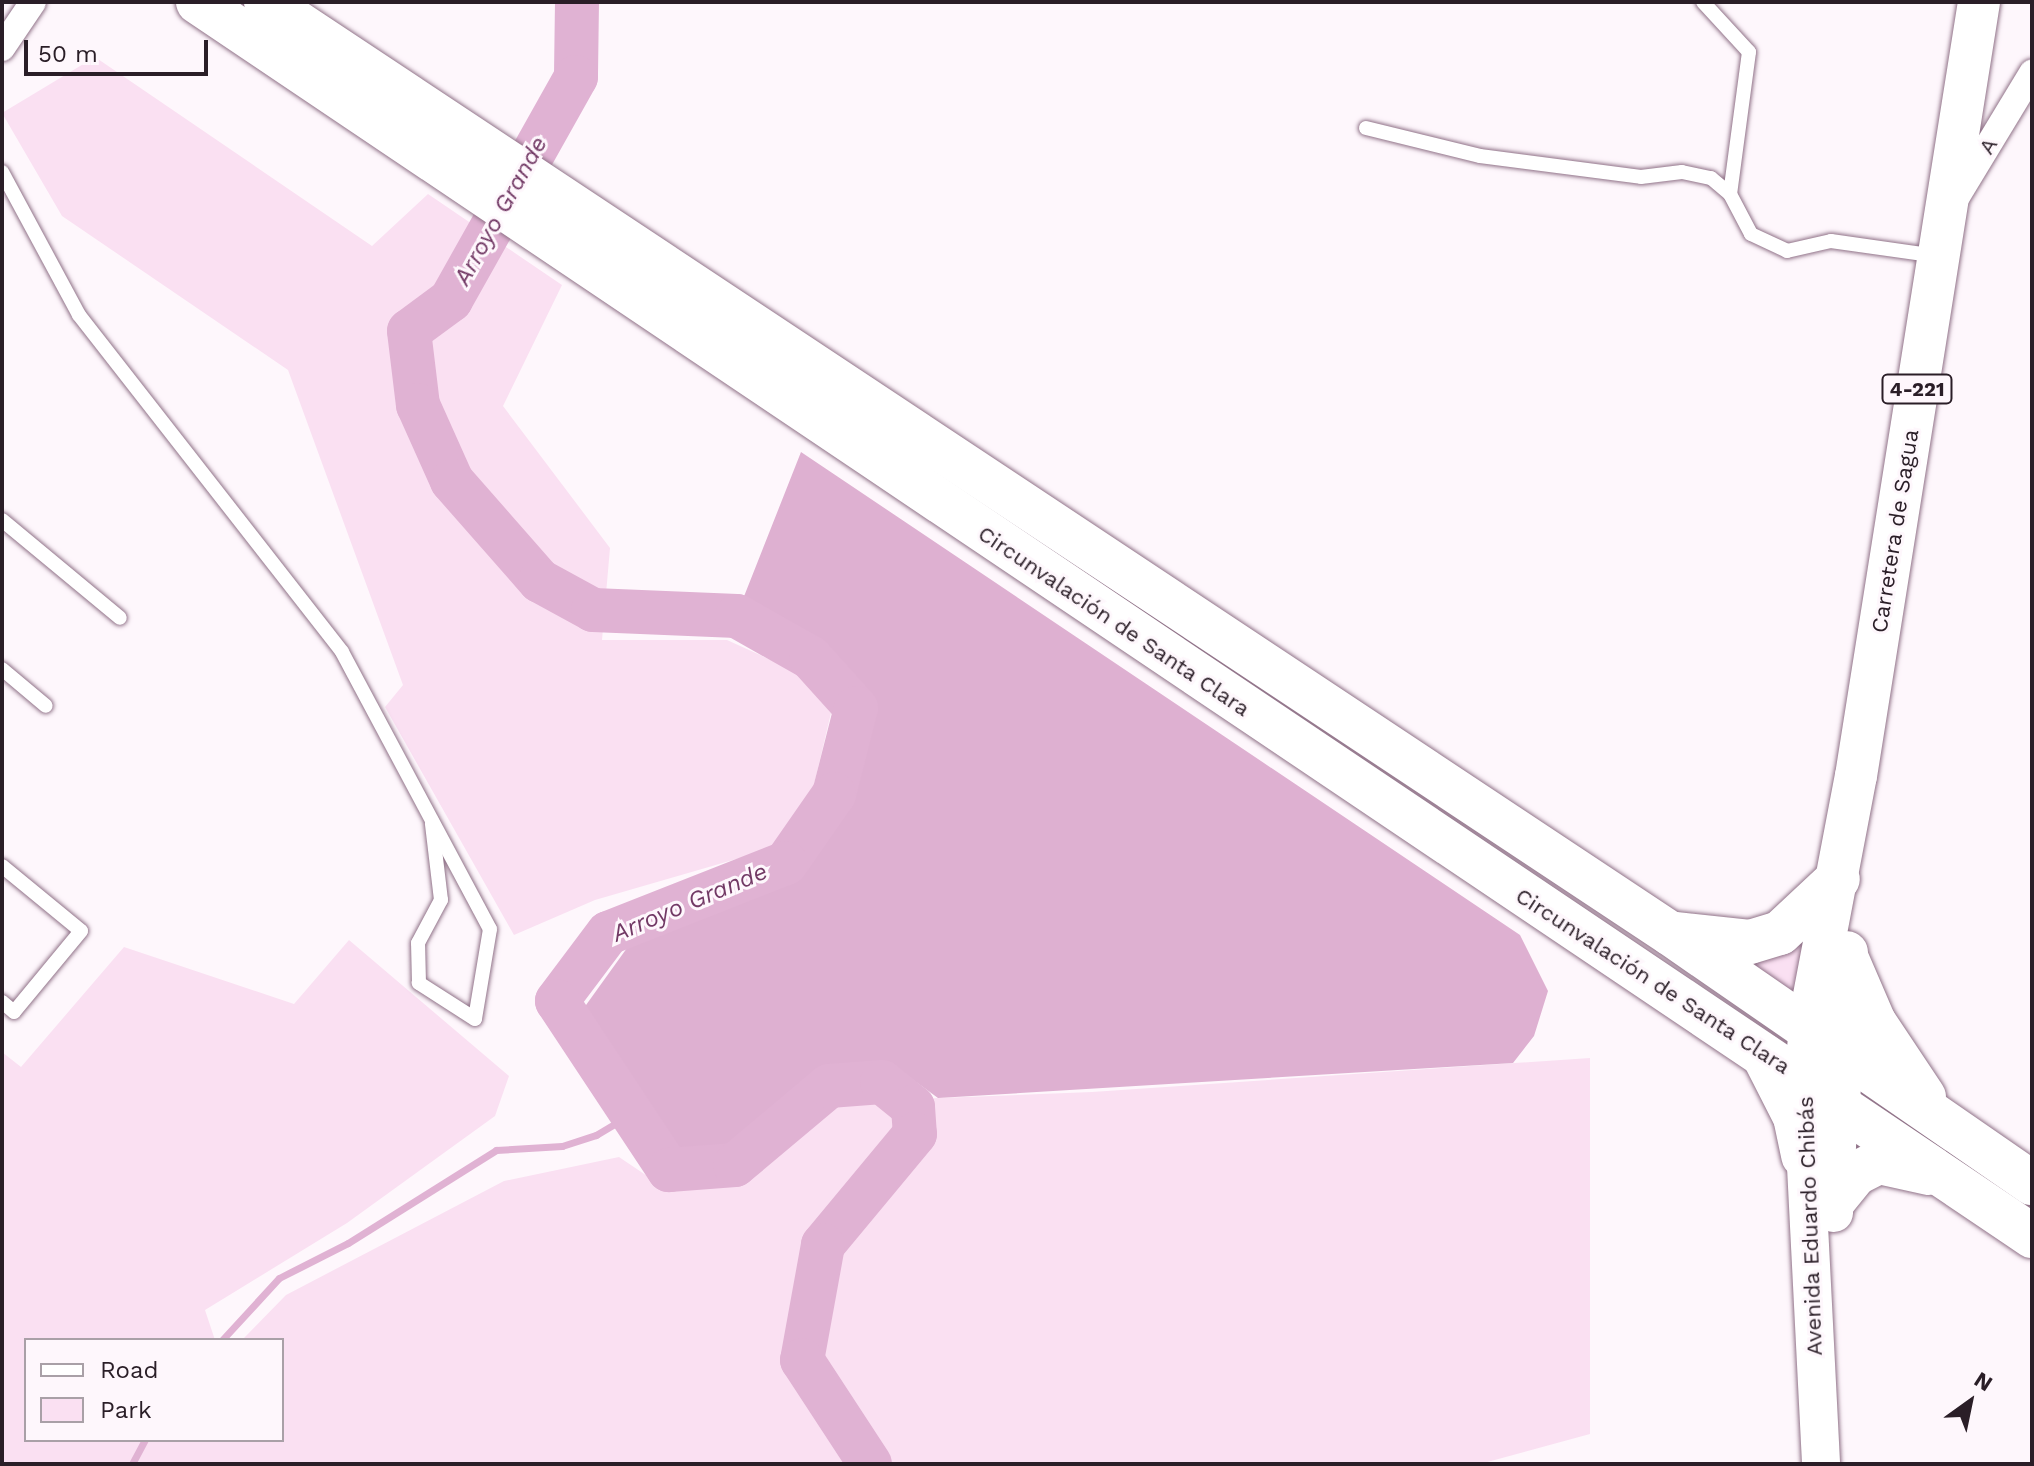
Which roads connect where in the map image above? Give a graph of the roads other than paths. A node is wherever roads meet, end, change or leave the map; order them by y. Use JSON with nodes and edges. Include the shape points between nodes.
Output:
{"nodes":[{"id":1,"x":33,"y":2,"type":"edge"},
{"id":2,"x":198,"y":2,"type":"edge"},
{"id":3,"x":266,"y":2,"type":"edge"},
{"id":4,"x":1703,"y":2,"type":"edge"},
{"id":5,"x":1979,"y":2,"type":"edge"},
{"id":6,"x":2,"y":48,"type":"edge"},
{"id":7,"x":2032,"y":73,"type":"edge"},
{"id":8,"x":1366,"y":128,"type":"dead end"},
{"id":9,"x":448,"y":149,"type":"junction"},
{"id":10,"x":2,"y":172,"type":"edge"},
{"id":11,"x":1730,"y":194,"type":"junction"},
{"id":12,"x":566,"y":229,"type":"junction"},
{"id":13,"x":1941,"y":237,"type":"junction"},
{"id":14,"x":2,"y":520,"type":"edge"},
{"id":15,"x":120,"y":618,"type":"dead end"},
{"id":16,"x":2,"y":669,"type":"edge"},
{"id":17,"x":46,"y":706,"type":"dead end"},
{"id":18,"x":1856,"y":776,"type":"junction"},
{"id":19,"x":432,"y":824,"type":"junction"},
{"id":20,"x":2,"y":866,"type":"edge"},
{"id":21,"x":1838,"y":879,"type":"junction"},
{"id":22,"x":1671,"y":934,"type":"junction"},
{"id":23,"x":1846,"y":957,"type":"junction"},
{"id":24,"x":2,"y":1002,"type":"edge"},
{"id":25,"x":1826,"y":1041,"type":"junction"},
{"id":26,"x":1763,"y":1054,"type":"junction"},
{"id":27,"x":1822,"y":1093,"type":"junction"},
{"id":28,"x":1946,"y":1124,"type":"junction"},
{"id":29,"x":1803,"y":1156,"type":"junction"},
{"id":30,"x":1946,"y":1179,"type":"junction"},
{"id":31,"x":2032,"y":1183,"type":"edge"},
{"id":32,"x":1835,"y":1199,"type":"junction"},
{"id":33,"x":2032,"y":1236,"type":"edge"},
{"id":34,"x":1816,"y":1375,"type":"junction"},
{"id":35,"x":1821,"y":1464,"type":"edge"}],
"edges":[{"from":1,"to":6,"type":"street"},
{"from":2,"to":9,"type":"highway","name":"Circunvalación de Santa Clara"},
{"from":3,"to":9,"type":"highway","name":"Circunvalación de Santa Clara"},
{"from":4,"to":11,"type":"lane","via":[[1749,52]]},
{"from":5,"to":13,"type":"main road","name":"Carretera de Sagua","number":"4-221"},
{"from":7,"to":13,"type":"street","name":"A"},
{"from":8,"to":11,"type":"lane","via":[[1480,156],[1641,177],[1682,172],[1711,178]]},
{"from":9,"to":12,"type":"highway","name":"Circunvalación de Santa Clara"},
{"from":10,"to":19,"type":"lane","via":[[79,315],[342,652]]},
{"from":11,"to":13,"type":"lane","via":[[1751,234],[1787,251],[1831,241]]},
{"from":12,"to":22,"type":"highway","name":"Circunvalación de Santa Clara"},
{"from":12,"to":26,"type":"highway","name":"Circunvalación de Santa Clara"},
{"from":13,"to":18,"type":"main road","name":"Carretera de Sagua","number":"4-221"},
{"from":14,"to":15,"type":"lane"},
{"from":16,"to":17,"type":"lane"},
{"from":18,"to":21,"type":"main road","name":"Carretera de Sagua","number":"4-221"},
{"from":18,"to":23,"type":"main road","name":"Carretera de Sagua","number":"4-221"},
{"from":19,"to":19,"type":"lane","via":[[490,929],[475,1019],[419,983],[418,943],[441,900]]},
{"from":20,"to":24,"type":"lane","via":[[81,931],[14,1012]]},
{"from":21,"to":22,"type":"highway","via":[[1780,933],[1750,942]]},
{"from":21,"to":25,"type":"main road","name":"Carretera de Sagua","number":"4-221"},
{"from":22,"to":25,"type":"highway","name":"Circunvalación de Santa Clara"},
{"from":23,"to":25,"type":"main road","name":"Carretera de Sagua","number":"4-221"},
{"from":23,"to":28,"type":"highway","via":[[1874,1022]]},
{"from":25,"to":27,"type":"main road","name":"Carretera de Sagua"},
{"from":25,"to":28,"type":"highway","name":"Circunvalación de Santa Clara"},
{"from":26,"to":27,"type":"highway","name":"Circunvalación de Santa Clara"},
{"from":26,"to":29,"type":"highway","via":[[1795,1117]]},
{"from":27,"to":29,"type":"main road","name":"Avenida Eduardo Chibás"},
{"from":27,"to":30,"type":"highway","name":"Circunvalación de Santa Clara"},
{"from":27,"to":32,"type":"main road","name":"Avenida Eduardo Chibás"},
{"from":28,"to":31,"type":"highway","name":"Circunvalación de Santa Clara"},
{"from":29,"to":34,"type":"main road","name":"Avenida Eduardo Chibás"},
{"from":30,"to":32,"type":"highway","via":[[1879,1162],[1855,1174]]},
{"from":30,"to":33,"type":"highway","name":"Circunvalación de Santa Clara"},
{"from":32,"to":34,"type":"main road","name":"Avenida Eduardo Chibás"},
{"from":34,"to":35,"type":"main road","name":"Avenida Eduardo Chibás"}]}
